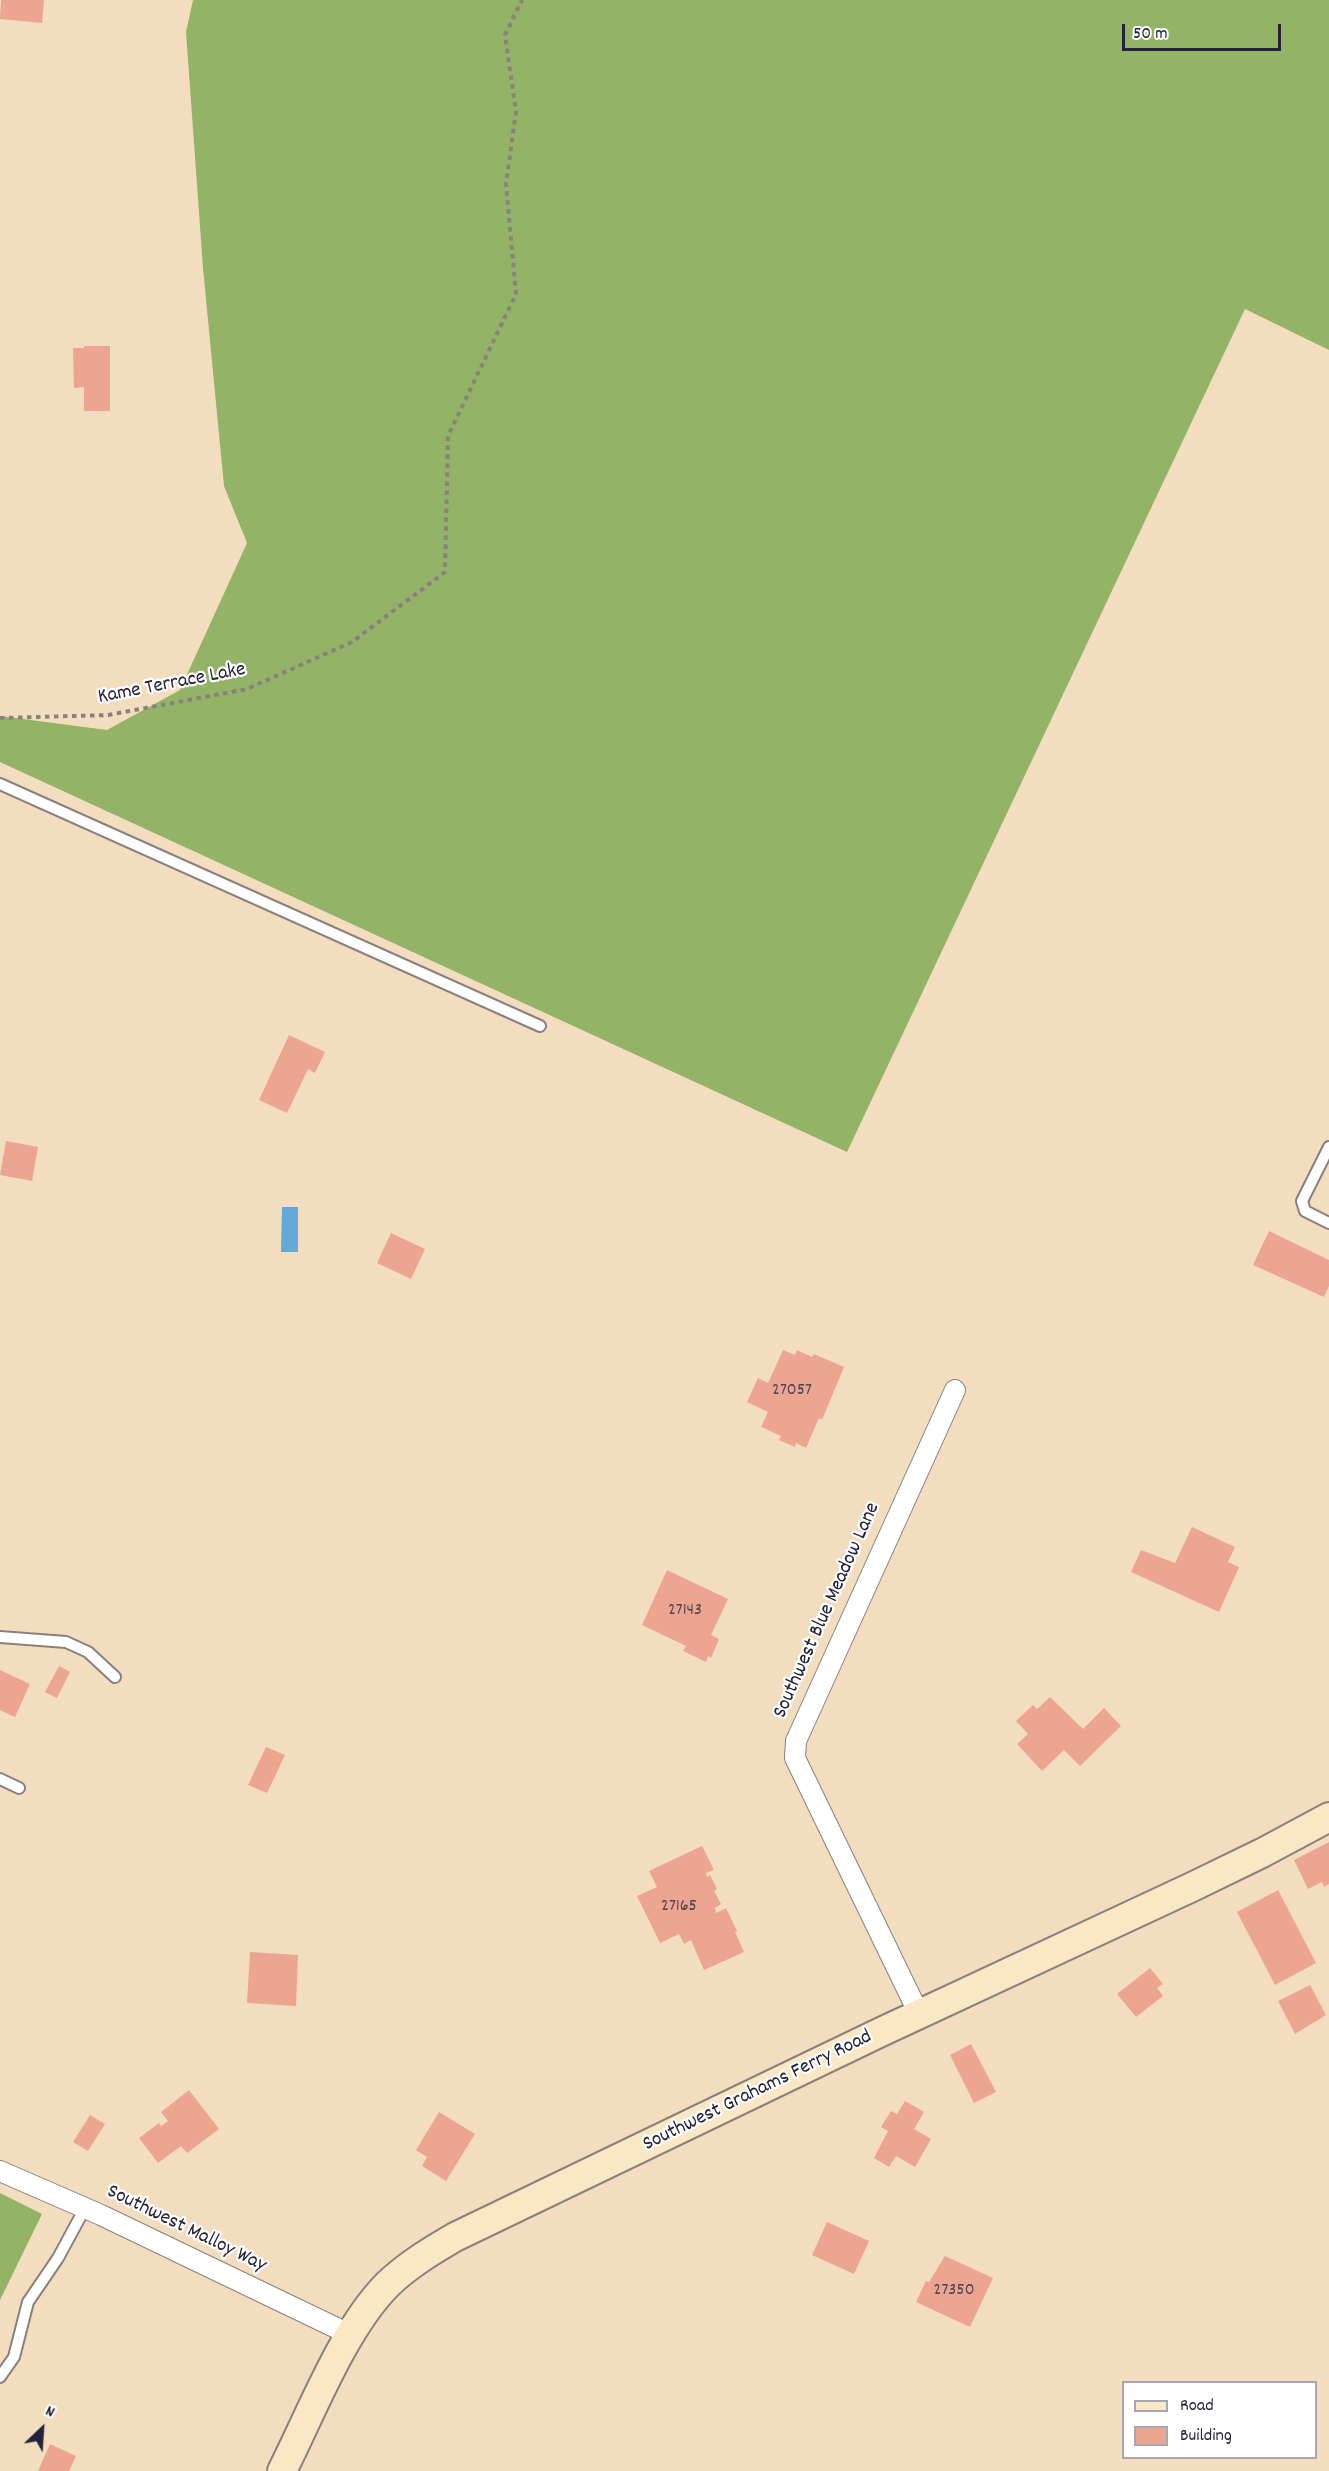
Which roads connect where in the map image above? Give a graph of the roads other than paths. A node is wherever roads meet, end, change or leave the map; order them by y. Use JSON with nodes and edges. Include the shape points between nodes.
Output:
{"nodes":[{"id":1,"x":0,"y":784,"type":"edge"},
{"id":2,"x":540,"y":1026,"type":"dead end"},
{"id":3,"x":1329,"y":1147,"type":"edge"},
{"id":4,"x":1329,"y":1223,"type":"edge"},
{"id":5,"x":955,"y":1390,"type":"dead end"},
{"id":6,"x":0,"y":1637,"type":"edge"},
{"id":7,"x":115,"y":1677,"type":"dead end"},
{"id":8,"x":0,"y":1779,"type":"edge"},
{"id":9,"x":18,"y":1788,"type":"dead end"},
{"id":10,"x":1329,"y":1816,"type":"edge"},
{"id":11,"x":919,"y":2014,"type":"junction"},
{"id":12,"x":0,"y":2171,"type":"edge"},
{"id":13,"x":85,"y":2208,"type":"junction"},
{"id":14,"x":351,"y":2335,"type":"junction"},
{"id":15,"x":0,"y":2378,"type":"edge"},
{"id":16,"x":282,"y":2471,"type":"edge"}],
"edges":[{"from":1,"to":2,"type":"lane"},
{"from":3,"to":4,"type":"lane","via":[[1302,1201],[1305,1211]]},
{"from":5,"to":11,"type":"street","name":"Southwest Blue Meadow Lane","via":[[796,1742],[795,1758]]},
{"from":6,"to":7,"type":"lane","via":[[66,1642],[88,1652]]},
{"from":8,"to":9,"type":"lane"},
{"from":10,"to":11,"type":"main road","name":"Southwest Grahams Ferry Road","via":[[1262,1853]]},
{"from":11,"to":14,"type":"main road","name":"Southwest Grahams Ferry Road","via":[[428,2252],[386,2286]]},
{"from":12,"to":13,"type":"street","name":"Southwest Malloy Way"},
{"from":13,"to":14,"type":"street","name":"Southwest Malloy Way"},
{"from":13,"to":15,"type":"lane","via":[[28,2302],[14,2357]]},
{"from":14,"to":16,"type":"main road","name":"Southwest Grahams Ferry Road"}]}
